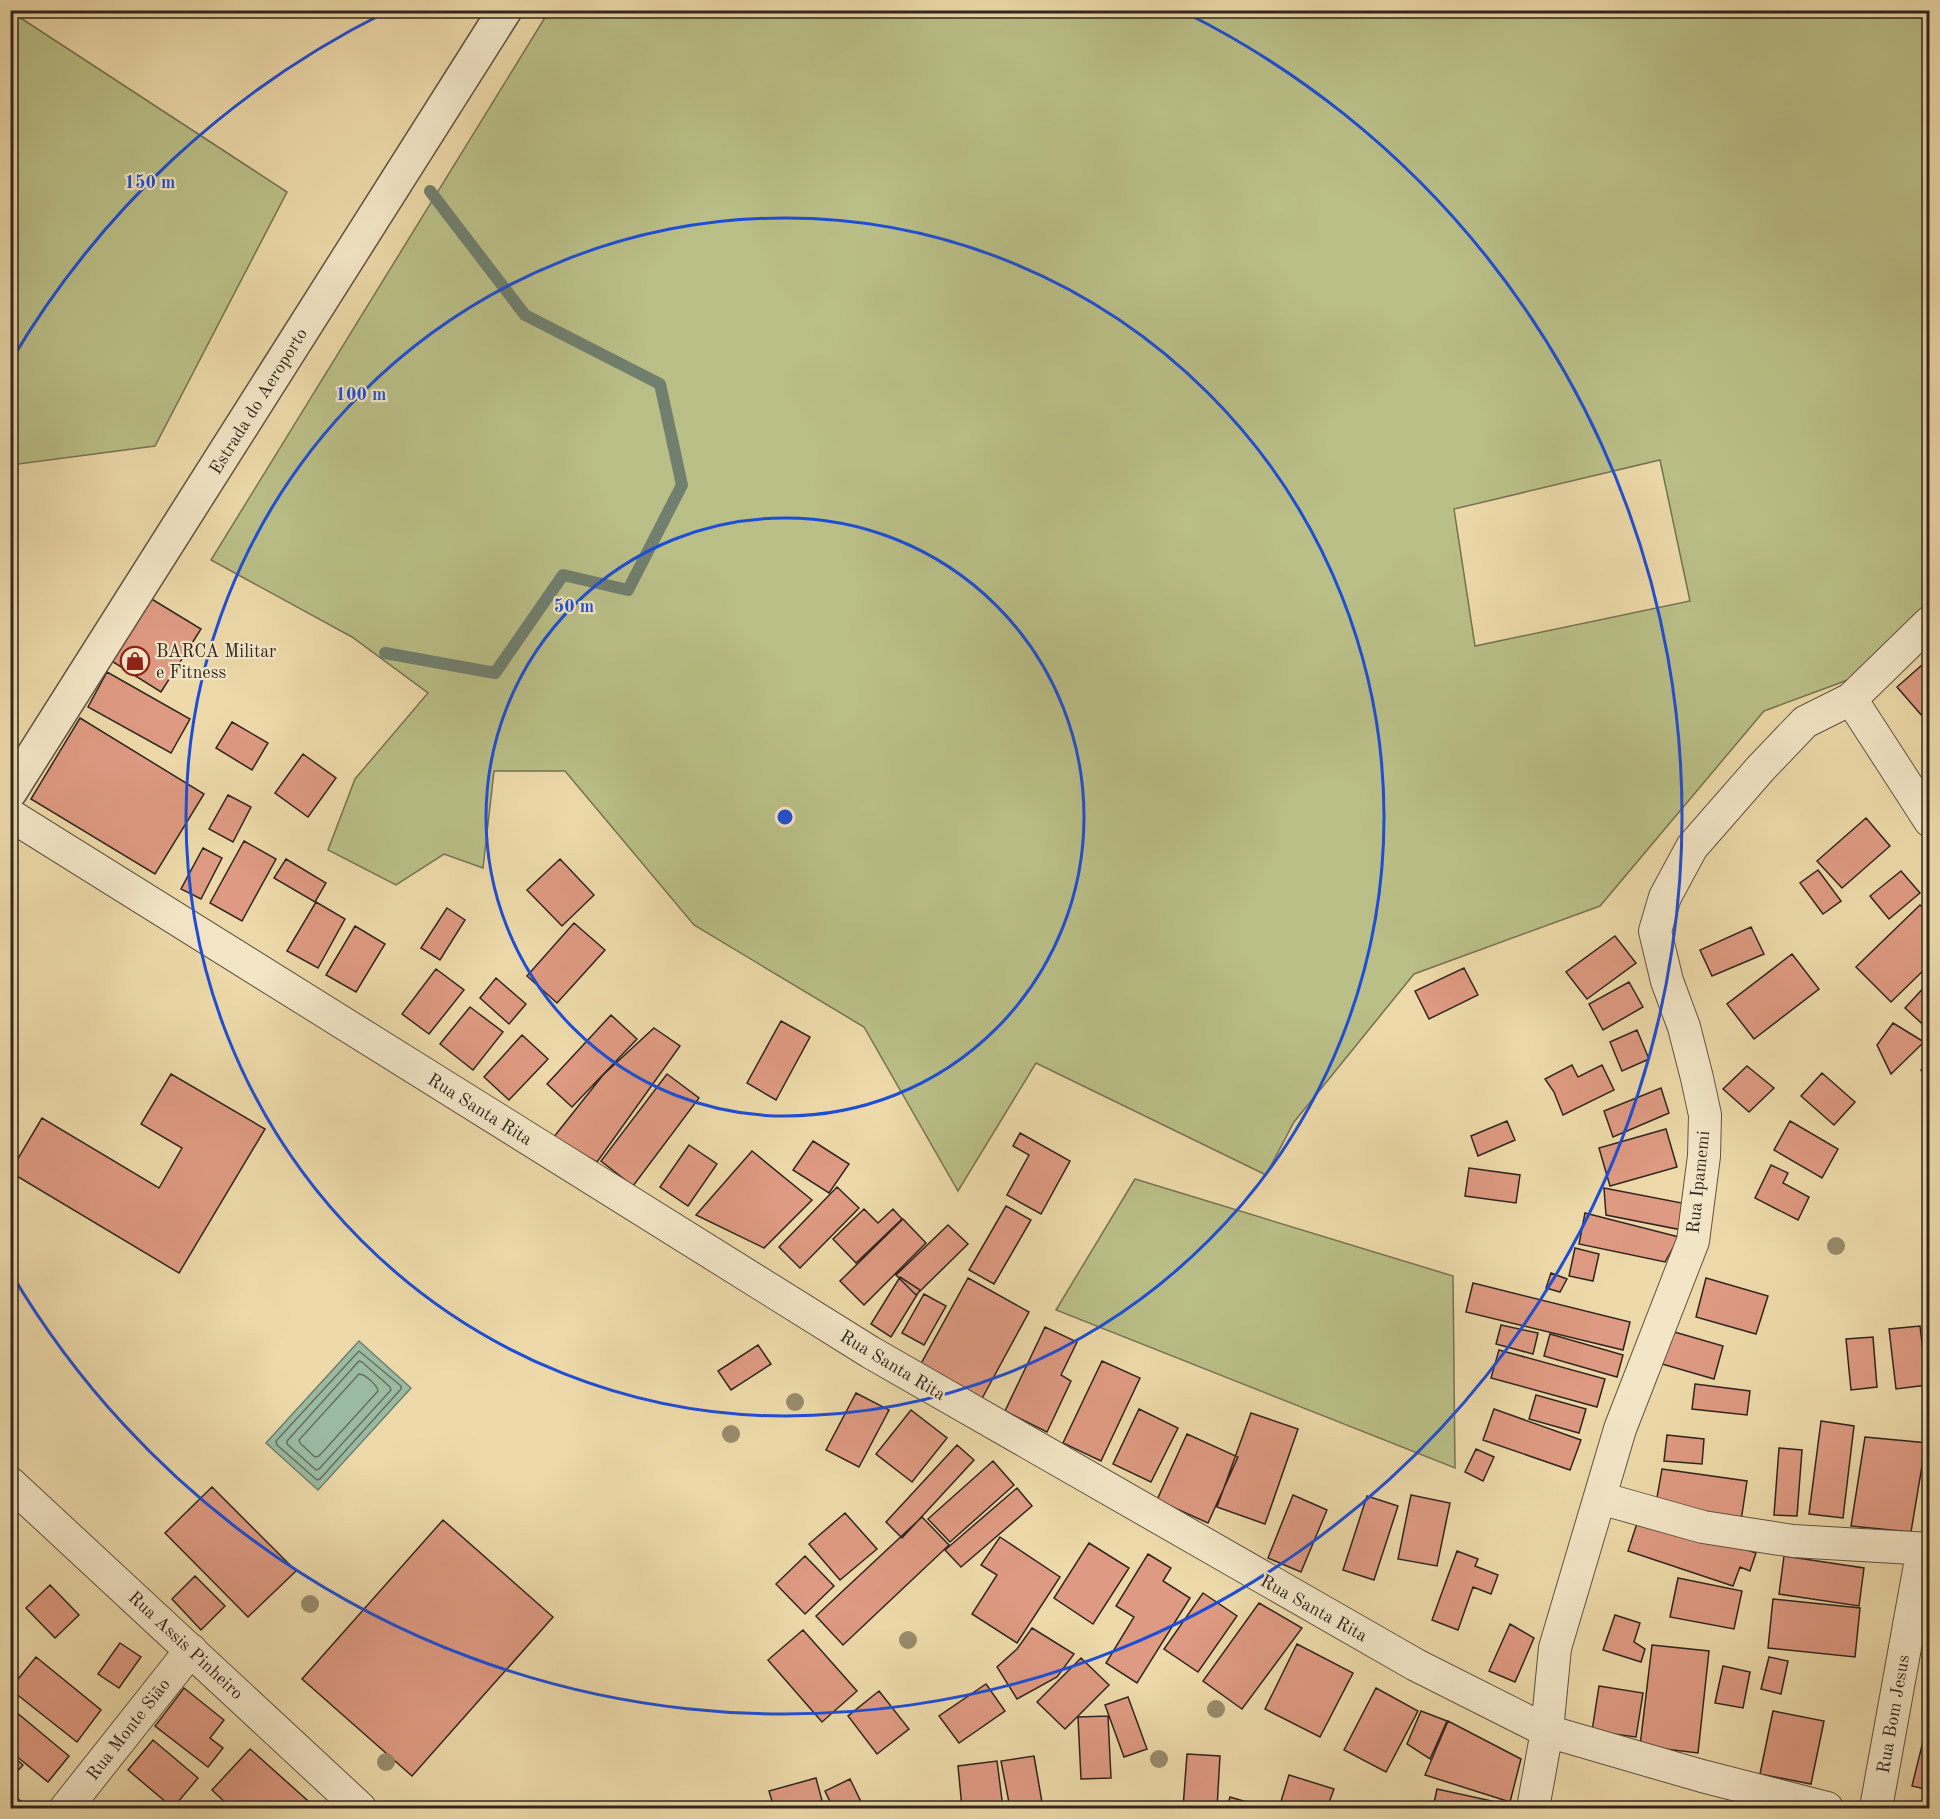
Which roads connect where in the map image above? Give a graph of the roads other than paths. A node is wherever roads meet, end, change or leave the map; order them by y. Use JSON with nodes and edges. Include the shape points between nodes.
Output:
{"nodes":[{"id":1,"x":505,"y":10,"type":"edge"},
{"id":2,"x":1929,"y":622,"type":"edge"},
{"id":3,"x":1851,"y":699,"type":"junction"},
{"id":4,"x":10,"y":792,"type":"edge"},
{"id":5,"x":10,"y":815,"type":"edge"},
{"id":6,"x":1929,"y":822,"type":"edge"},
{"id":7,"x":10,"y":1483,"type":"edge"},
{"id":8,"x":1600,"y":1498,"type":"junction"},
{"id":9,"x":1926,"y":1549,"type":"edge"},
{"id":10,"x":191,"y":1650,"type":"junction"},
{"id":11,"x":1546,"y":1731,"type":"junction"},
{"id":12,"x":348,"y":1804,"type":"edge"},
{"id":13,"x":66,"y":1809,"type":"edge"},
{"id":14,"x":1533,"y":1809,"type":"edge"},
{"id":15,"x":1827,"y":1809,"type":"edge"},
{"id":16,"x":1876,"y":1809,"type":"edge"}],
"edges":[{"from":1,"to":4,"type":"street","name":"Estrada do Aeroporto"},
{"from":2,"to":3,"type":"street","name":"Rua Ipamemi"},
{"from":3,"to":6,"type":"street"},
{"from":3,"to":8,"type":"street","name":"Rua Ipamemi","via":[[1805,722],[1761,768],[1692,847],[1665,897],[1655,931],[1697,1078],[1705,1115],[1704,1156],[1693,1241],[1620,1430]]},
{"from":5,"to":11,"type":"street","name":"Rua Santa Rita","via":[[870,1352],[1416,1665]]},
{"from":7,"to":10,"type":"street","name":"Rua Assis Pinheiro"},
{"from":8,"to":9,"type":"street","via":[[1703,1527],[1793,1541]]},
{"from":8,"to":11,"type":"street","name":"Rua Ipamemi","via":[[1555,1648]]},
{"from":9,"to":16,"type":"street","name":"Rua Bom Jesus"},
{"from":10,"to":12,"type":"street","name":"Rua Assis Pinheiro"},
{"from":10,"to":13,"type":"street","name":"Rua Monte Sião"},
{"from":11,"to":14,"type":"street","name":"Rua Ipamemi"},
{"from":11,"to":15,"type":"street","name":"Rua Santa Rita"}]}
